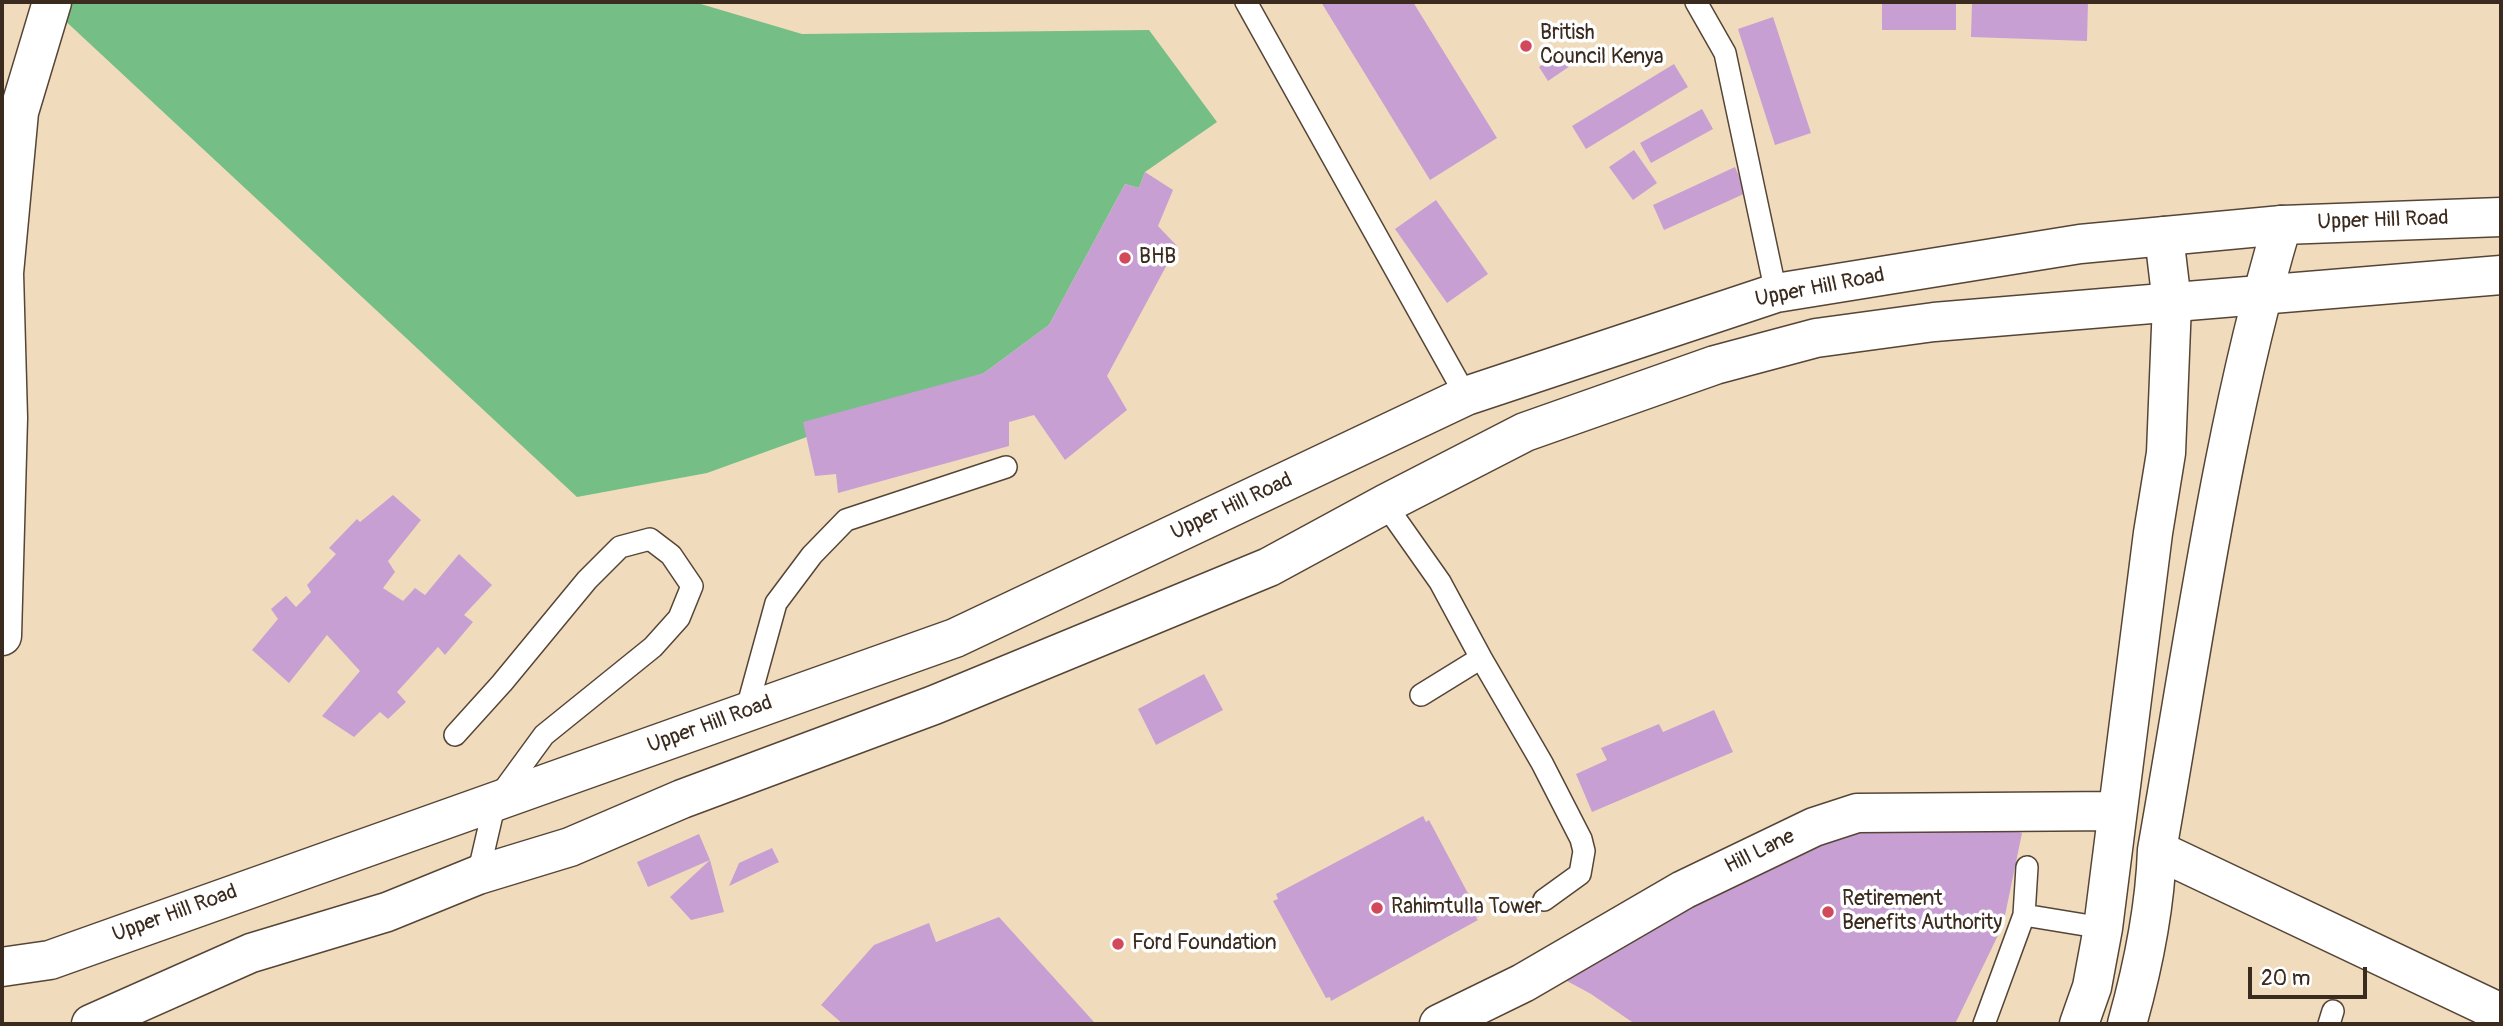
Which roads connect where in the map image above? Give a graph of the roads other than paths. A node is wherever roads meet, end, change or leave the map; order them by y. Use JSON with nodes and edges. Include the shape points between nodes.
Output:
{"nodes":[{"id":1,"x":52,"y":2,"type":"edge"},
{"id":2,"x":1246,"y":2,"type":"edge"},
{"id":3,"x":1696,"y":2,"type":"edge"},
{"id":4,"x":2501,"y":217,"type":"edge"},
{"id":5,"x":2282,"y":225,"type":"junction"},
{"id":6,"x":2164,"y":236,"type":"junction"},
{"id":7,"x":2501,"y":275,"type":"edge"},
{"id":8,"x":1776,"y":293,"type":"junction"},
{"id":9,"x":2261,"y":296,"type":"junction"},
{"id":10,"x":2172,"y":303,"type":"junction"},
{"id":11,"x":1466,"y":396,"type":"junction"},
{"id":12,"x":1006,"y":467,"type":"dead end"},
{"id":13,"x":1385,"y":504,"type":"junction"},
{"id":14,"x":2,"y":636,"type":"edge"},
{"id":15,"x":1481,"y":658,"type":"junction"},
{"id":16,"x":1420,"y":695,"type":"dead end"},
{"id":17,"x":746,"y":712,"type":"junction"},
{"id":18,"x":455,"y":736,"type":"dead end"},
{"id":19,"x":495,"y":802,"type":"junction"},
{"id":20,"x":2117,"y":811,"type":"junction"},
{"id":21,"x":2157,"y":850,"type":"junction"},
{"id":22,"x":2027,"y":867,"type":"dead end"},
{"id":23,"x":478,"y":875,"type":"junction"},
{"id":24,"x":1544,"y":900,"type":"dead end"},
{"id":25,"x":2024,"y":915,"type":"junction"},
{"id":26,"x":2103,"y":928,"type":"junction"},
{"id":27,"x":2,"y":967,"type":"edge"},
{"id":28,"x":2501,"y":1013,"type":"edge"},
{"id":29,"x":91,"y":1024,"type":"edge"},
{"id":30,"x":1439,"y":1024,"type":"edge"},
{"id":31,"x":1984,"y":1024,"type":"edge"},
{"id":32,"x":2079,"y":1024,"type":"edge"},
{"id":33,"x":2127,"y":1024,"type":"edge"}],
"edges":[{"from":1,"to":14,"type":"street","via":[[19,113],[4,273],[8,418]]},
{"from":2,"to":11,"type":"lane"},
{"from":3,"to":8,"type":"lane","via":[[1725,53]]},
{"from":4,"to":5,"type":"street","name":"Upper Hill Road"},
{"from":5,"to":6,"type":"street","name":"Upper Hill Road"},
{"from":5,"to":9,"type":"street"},
{"from":6,"to":8,"type":"street","name":"Upper Hill Road","via":[[2080,244]]},
{"from":6,"to":10,"type":"street"},
{"from":7,"to":9,"type":"street"},
{"from":8,"to":11,"type":"street","name":"Upper Hill Road"},
{"from":9,"to":10,"type":"street"},
{"from":9,"to":21,"type":"street","via":[[2212,533]]},
{"from":10,"to":13,"type":"street","via":[[1934,322],[1816,338],[1715,365],[1525,432]]},
{"from":10,"to":20,"type":"street","via":[[2166,453]]},
{"from":11,"to":17,"type":"street","name":"Upper Hill Road","via":[[955,638]]},
{"from":12,"to":17,"type":"lane","via":[[846,520],[776,603]]},
{"from":13,"to":15,"type":"lane","via":[[1440,582]]},
{"from":13,"to":23,"type":"street","via":[[1269,567],[960,695],[682,799],[570,847]]},
{"from":15,"to":16,"type":"lane"},
{"from":15,"to":24,"type":"lane","via":[[1581,839],[1580,874]]},
{"from":17,"to":19,"type":"street","name":"Upper Hill Road"},
{"from":18,"to":19,"type":"lane","via":[[620,547],[650,539],[671,555],[692,586],[679,618],[653,647],[544,735]]},
{"from":19,"to":23,"type":"lane"},
{"from":19,"to":27,"type":"street","name":"Upper Hill Road","via":[[50,960]]},
{"from":20,"to":26,"type":"street"},
{"from":20,"to":30,"type":"street","name":"Hill Lane","via":[[1857,813],[1814,827],[1683,890],[1523,983]]},
{"from":21,"to":28,"type":"street"},
{"from":21,"to":33,"type":"street","via":[[2150,924]]},
{"from":22,"to":25,"type":"lane"},
{"from":23,"to":29,"type":"street","via":[[387,912],[251,953]]},
{"from":25,"to":26,"type":"lane"},
{"from":25,"to":31,"type":"lane"},
{"from":26,"to":32,"type":"street","via":[[2092,988]]}]}
